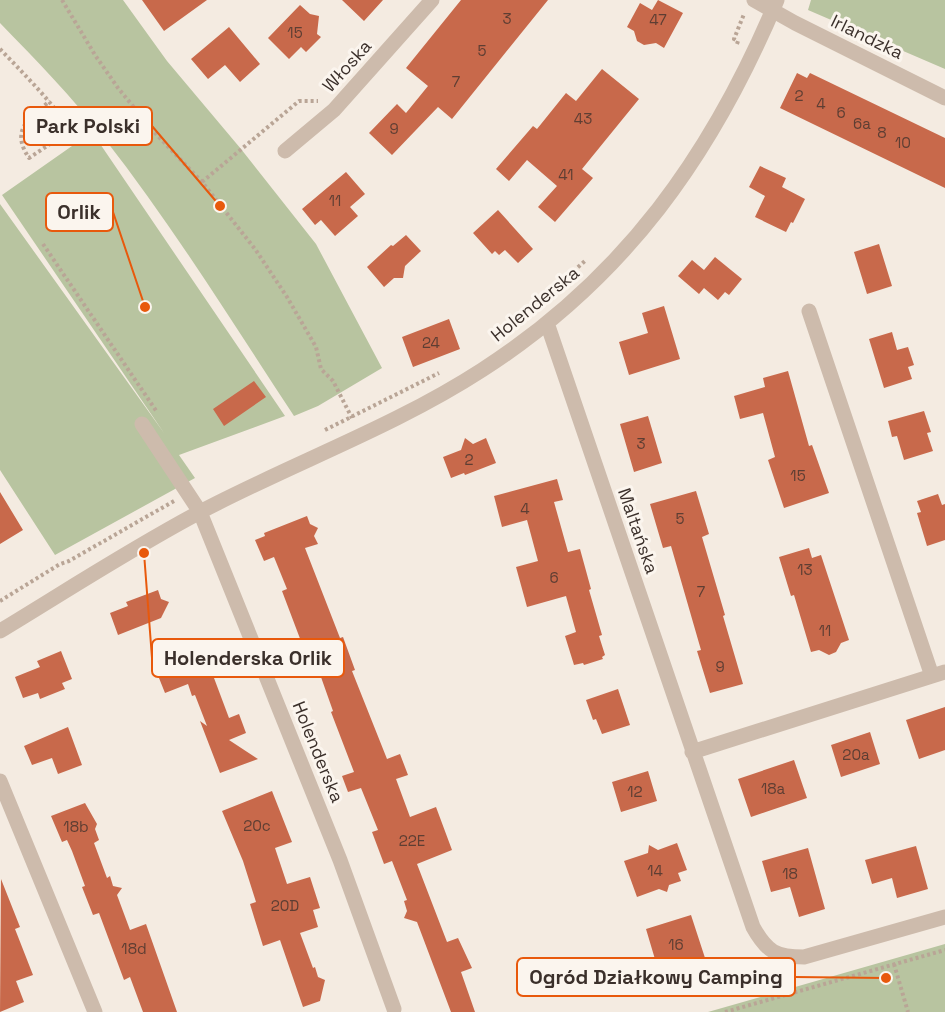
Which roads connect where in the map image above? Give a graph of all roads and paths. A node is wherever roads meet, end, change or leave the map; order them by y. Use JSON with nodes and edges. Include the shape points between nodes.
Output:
{"nodes":[{"id":1,"x":62,"y":0,"type":"edge"},
{"id":2,"x":432,"y":0,"type":"edge"},
{"id":3,"x":754,"y":0,"type":"edge"},
{"id":4,"x":775,"y":5,"type":"edge"},
{"id":5,"x":0,"y":49,"type":"edge"},
{"id":6,"x":945,"y":98,"type":"edge"},
{"id":7,"x":50,"y":101,"type":"junction"},
{"id":8,"x":334,"y":110,"type":"junction"},
{"id":9,"x":285,"y":151,"type":"dead end"},
{"id":10,"x":202,"y":182,"type":"junction"},
{"id":11,"x":43,"y":244,"type":"dead end"},
{"id":12,"x":592,"y":254,"type":"dead end"},
{"id":13,"x":809,"y":311,"type":"dead end"},
{"id":14,"x":527,"y":313,"type":"dead end"},
{"id":15,"x":548,"y":323,"type":"junction"},
{"id":16,"x":441,"y":371,"type":"dead end"},
{"id":17,"x":351,"y":417,"type":"junction"},
{"id":18,"x":163,"y":421,"type":"dead end"},
{"id":19,"x":142,"y":424,"type":"dead end"},
{"id":20,"x":320,"y":432,"type":"dead end"},
{"id":21,"x":360,"y":435,"type":"junction"},
{"id":22,"x":180,"y":498,"type":"dead end"},
{"id":23,"x":200,"y":512,"type":"junction"},
{"id":24,"x":0,"y":601,"type":"edge"},
{"id":25,"x":0,"y":631,"type":"edge"},
{"id":26,"x":938,"y":674,"type":"edge"},
{"id":27,"x":692,"y":752,"type":"junction"},
{"id":28,"x":0,"y":781,"type":"edge"},
{"id":29,"x":945,"y":917,"type":"edge"},
{"id":30,"x":945,"y":950,"type":"edge"},
{"id":31,"x":894,"y":964,"type":"junction"},
{"id":32,"x":394,"y":1008,"type":"dead end"},
{"id":33,"x":732,"y":1011,"type":"edge"},
{"id":34,"x":95,"y":1012,"type":"edge"},
{"id":35,"x":725,"y":1012,"type":"edge"},
{"id":36,"x":908,"y":1012,"type":"edge"}],
"edges":[{"from":1,"to":10,"type":"path","via":[[118,88]]},
{"from":2,"to":8,"type":"street","name":"Włoska"},
{"from":3,"to":4,"type":"street"},
{"from":4,"to":6,"type":"street","name":"Irlandzka","via":[[795,23]]},
{"from":4,"to":15,"type":"street","name":"Holenderska","via":[[722,115],[693,162],[622,253]]},
{"from":5,"to":7,"type":"path"},
{"from":7,"to":7,"type":"path","via":[[22,129],[21,143],[29,158],[70,130]]},
{"from":8,"to":9,"type":"street","name":"Włoska"},
{"from":8,"to":10,"type":"path","via":[[322,102],[298,101]]},
{"from":10,"to":17,"type":"path","via":[[255,249],[286,297],[316,347],[321,369],[333,381]]},
{"from":11,"to":18,"type":"path"},
{"from":12,"to":14,"type":"path"},
{"from":13,"to":26,"type":"street"},
{"from":15,"to":21,"type":"street","name":"Holenderska","via":[[482,370]]},
{"from":15,"to":27,"type":"street","name":"Maltańska"},
{"from":16,"to":17,"type":"path"},
{"from":17,"to":20,"type":"path"},
{"from":17,"to":21,"type":"path"},
{"from":19,"to":23,"type":"street"},
{"from":21,"to":23,"type":"street","name":"Holenderska"},
{"from":22,"to":24,"type":"path"},
{"from":23,"to":25,"type":"street","name":"Holenderska"},
{"from":23,"to":32,"type":"street","name":"Holenderska","via":[[340,860]]},
{"from":26,"to":27,"type":"street"},
{"from":27,"to":29,"type":"street","name":"Maltańska","via":[[753,927],[762,943],[774,953],[804,957]]},
{"from":28,"to":34,"type":"street"},
{"from":30,"to":31,"type":"path"},
{"from":31,"to":33,"type":"path"},
{"from":31,"to":36,"type":"path"},
{"from":33,"to":35,"type":"path"}]}
